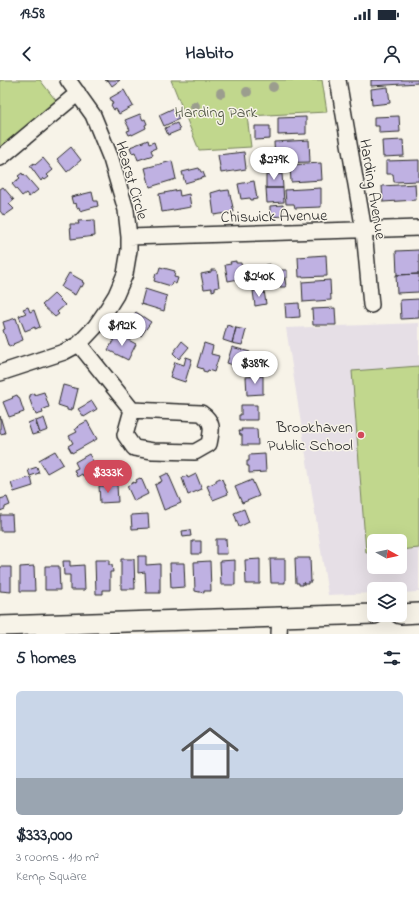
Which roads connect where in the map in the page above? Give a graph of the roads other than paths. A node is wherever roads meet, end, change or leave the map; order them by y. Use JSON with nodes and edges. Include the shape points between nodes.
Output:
{"nodes":[{"id":1,"x":68,"y":80,"type":"edge"},
{"id":2,"x":338,"y":80,"type":"edge"},
{"id":3,"x":78,"y":93,"type":"junction"},
{"id":4,"x":0,"y":158,"type":"edge"},
{"id":5,"x":419,"y":228,"type":"edge"},
{"id":6,"x":364,"y":231,"type":"junction"},
{"id":7,"x":130,"y":237,"type":"junction"},
{"id":8,"x":371,"y":305,"type":"dead end"},
{"id":9,"x":79,"y":344,"type":"junction"},
{"id":10,"x":0,"y":373,"type":"edge"},
{"id":11,"x":132,"y":410,"type":"junction"},
{"id":12,"x":419,"y":613,"type":"edge"},
{"id":13,"x":407,"y":614,"type":"edge"},
{"id":14,"x":367,"y":615,"type":"edge"},
{"id":15,"x":280,"y":625,"type":"edge"},
{"id":16,"x":0,"y":626,"type":"edge"},
{"id":17,"x":73,"y":629,"type":"edge"}],
"edges":[{"from":1,"to":3,"type":"street","name":"Hearst Circle"},
{"from":2,"to":6,"type":"street","name":"Harding Avenue"},
{"from":3,"to":4,"type":"street"},
{"from":3,"to":7,"type":"street","name":"Hearst Circle","via":[[93,115],[111,159],[126,210]]},
{"from":5,"to":6,"type":"street","name":"Chiswick Avenue"},
{"from":6,"to":7,"type":"street","name":"Chiswick Avenue"},
{"from":6,"to":8,"type":"street","name":"Harding Avenue"},
{"from":7,"to":9,"type":"street","name":"Hearst Circle","via":[[125,274],[116,295],[95,327]]},
{"from":9,"to":10,"type":"street","name":"Hearst Circle","via":[[64,352]]},
{"from":9,"to":11,"type":"street"},
{"from":11,"to":11,"type":"street","via":[[125,435],[134,448],[195,452],[209,444],[212,429],[209,418],[201,413]]},
{"from":12,"to":13,"type":"street"},
{"from":14,"to":15,"type":"street"},
{"from":15,"to":17,"type":"street"},
{"from":16,"to":17,"type":"street"}]}
